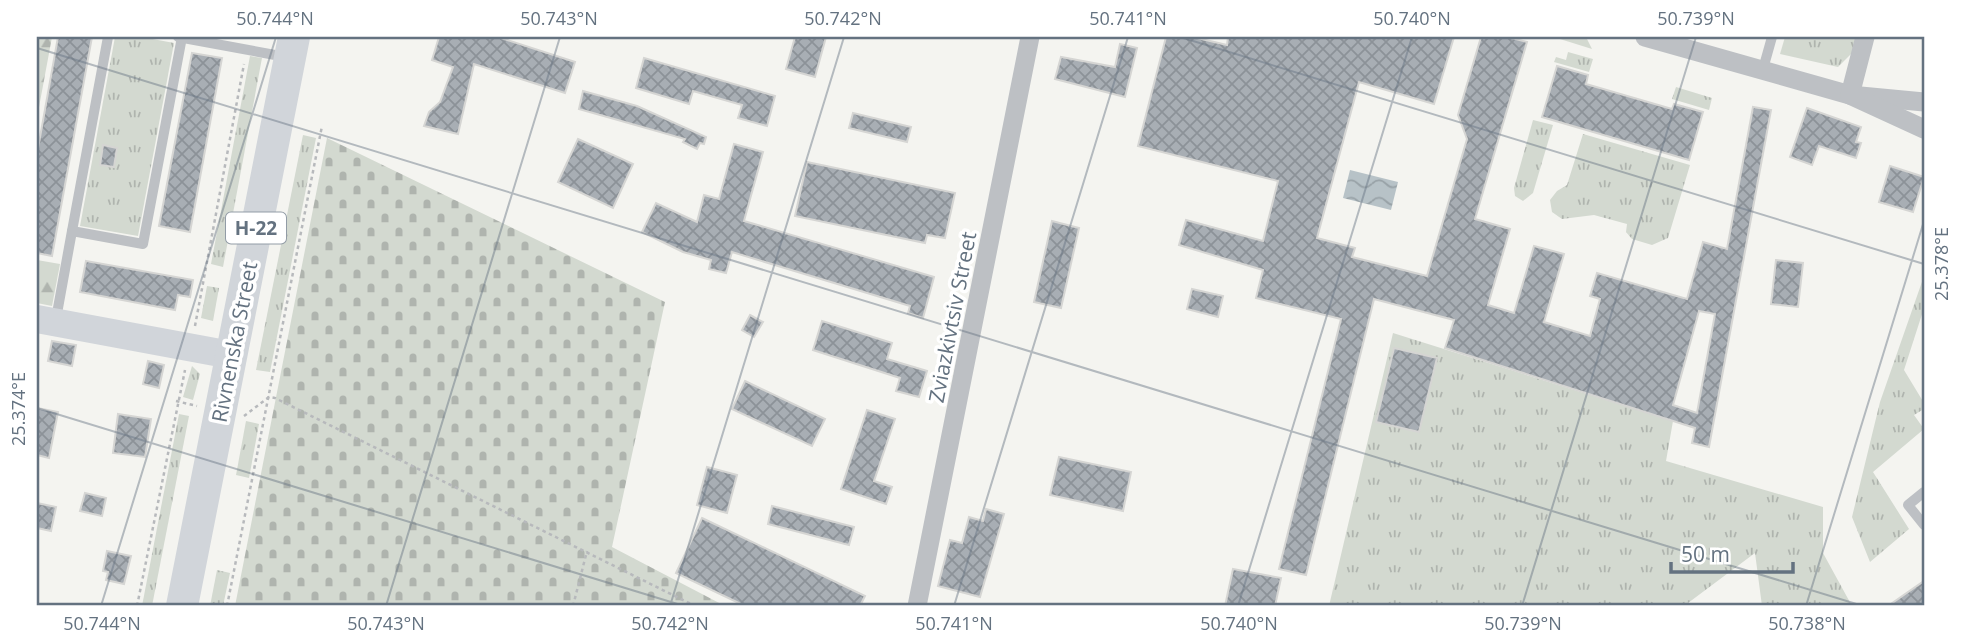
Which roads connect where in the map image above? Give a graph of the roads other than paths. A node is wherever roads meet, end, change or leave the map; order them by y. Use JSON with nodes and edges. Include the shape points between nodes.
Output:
{"nodes":[{"id":1,"x":108,"y":37,"type":"edge"},
{"id":2,"x":180,"y":37,"type":"edge"},
{"id":3,"x":1030,"y":37,"type":"edge"},
{"id":4,"x":1645,"y":37,"type":"edge"},
{"id":5,"x":1772,"y":37,"type":"edge"},
{"id":6,"x":1865,"y":37,"type":"edge"},
{"id":7,"x":292,"y":47,"type":"edge"},
{"id":8,"x":1763,"y":69,"type":"junction"},
{"id":9,"x":1850,"y":95,"type":"junction"},
{"id":10,"x":1924,"y":102,"type":"edge"},
{"id":11,"x":1924,"y":129,"type":"edge"},
{"id":12,"x":72,"y":231,"type":"junction"},
{"id":13,"x":46,"y":321,"type":"edge"},
{"id":14,"x":231,"y":355,"type":"junction"},
{"id":15,"x":1924,"y":492,"type":"edge"},
{"id":16,"x":1924,"y":525,"type":"edge"},
{"id":17,"x":182,"y":606,"type":"edge"},
{"id":18,"x":917,"y":606,"type":"edge"}],
"edges":[{"from":1,"to":12,"type":"lane"},
{"from":2,"to":7,"type":"lane","via":[[247,50]]},
{"from":2,"to":12,"type":"lane","via":[[143,244]]},
{"from":3,"to":18,"type":"street","name":"Zviazkivtsiv Street"},
{"from":4,"to":8,"type":"street"},
{"from":5,"to":8,"type":"lane"},
{"from":6,"to":9,"type":"street"},
{"from":7,"to":14,"type":"main road","name":"Rivnenska Street","number":"Н-22"},
{"from":8,"to":9,"type":"street"},
{"from":9,"to":10,"type":"street"},
{"from":9,"to":11,"type":"street"},
{"from":12,"to":13,"type":"lane"},
{"from":13,"to":14,"type":"street"},
{"from":14,"to":17,"type":"main road","name":"Rivnenska Street","number":"Н-22"},
{"from":15,"to":16,"type":"lane","via":[[1909,505]]}]}
